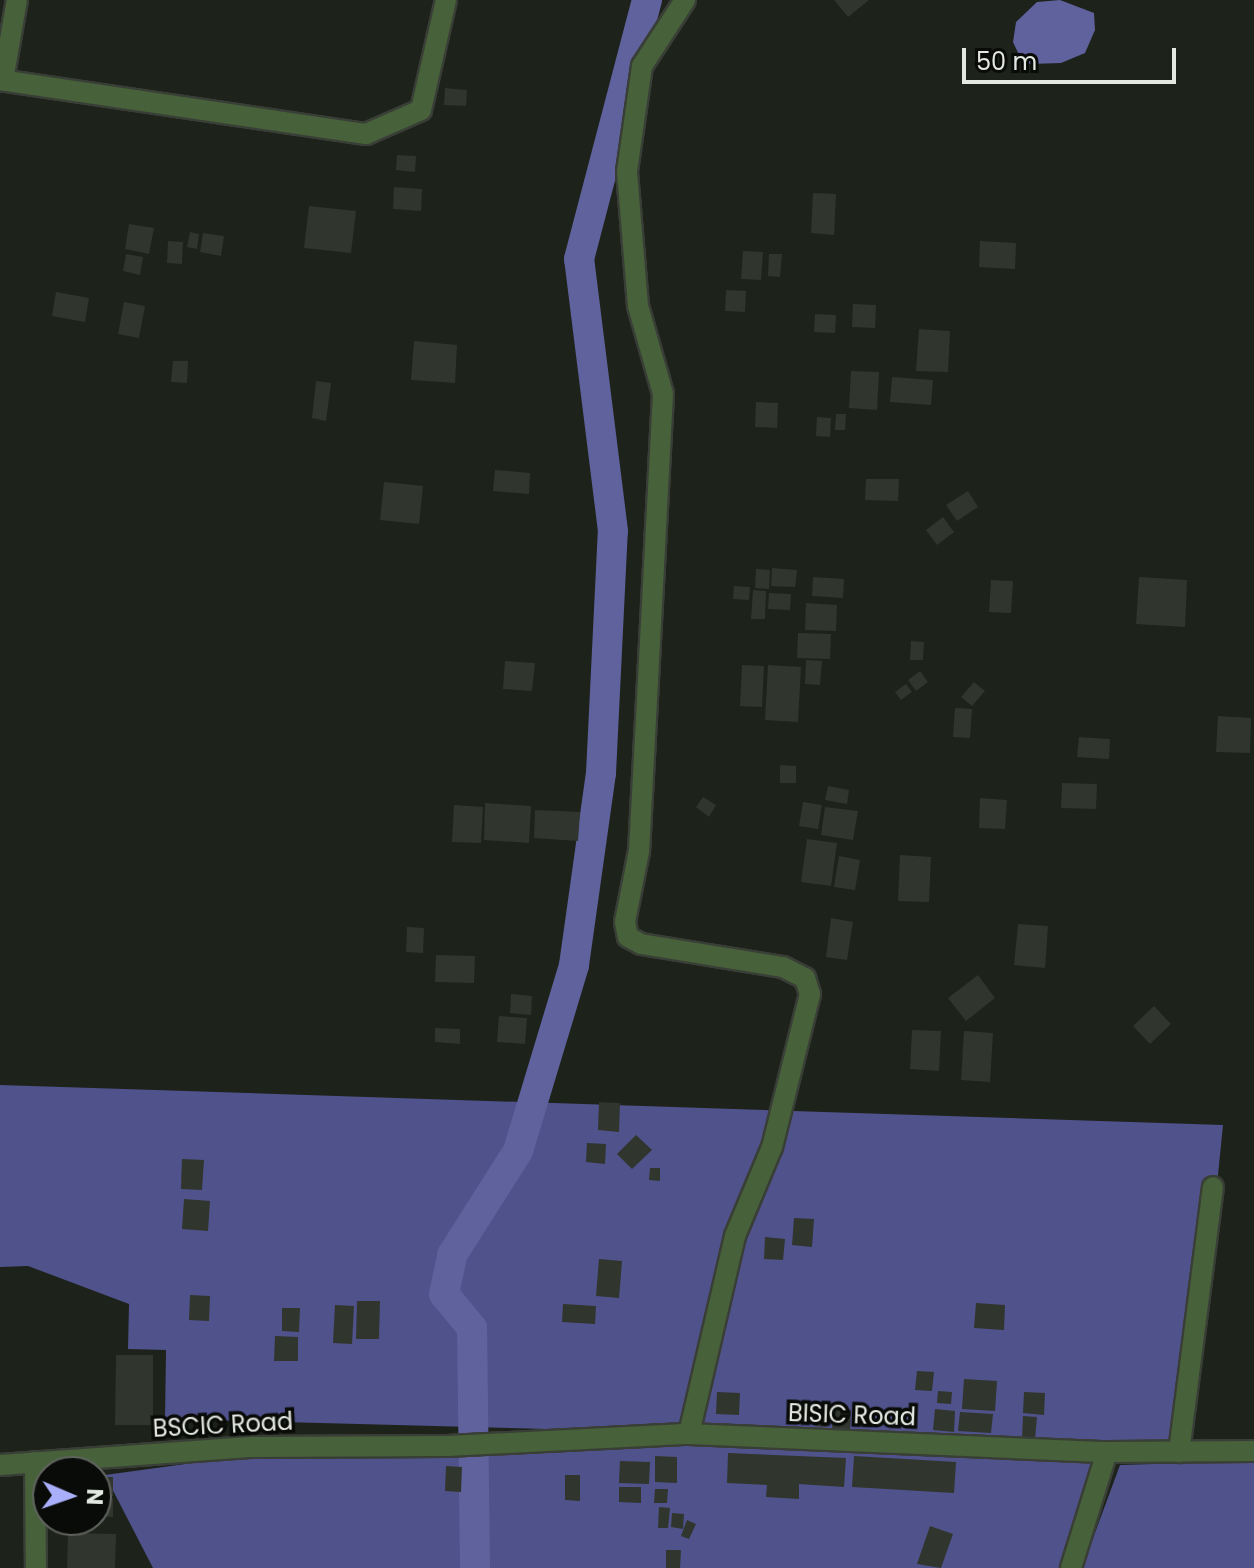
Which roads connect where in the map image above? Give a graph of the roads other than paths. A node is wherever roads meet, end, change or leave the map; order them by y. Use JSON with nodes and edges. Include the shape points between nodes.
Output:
{"nodes":[{"id":1,"x":17,"y":0,"type":"edge"},
{"id":2,"x":446,"y":0,"type":"edge"},
{"id":3,"x":685,"y":0,"type":"edge"},
{"id":4,"x":2,"y":80,"type":"edge"},
{"id":5,"x":1213,"y":1187,"type":"dead end"},
{"id":6,"x":689,"y":1434,"type":"junction"},
{"id":7,"x":448,"y":1446,"type":"joint"},
{"id":8,"x":1254,"y":1451,"type":"edge"},
{"id":9,"x":1107,"y":1452,"type":"junction"},
{"id":10,"x":1179,"y":1452,"type":"junction"},
{"id":11,"x":112,"y":1457,"type":"edge"},
{"id":12,"x":32,"y":1462,"type":"edge"},
{"id":13,"x":0,"y":1465,"type":"edge"},
{"id":14,"x":36,"y":1536,"type":"edge"},
{"id":15,"x":36,"y":1568,"type":"edge"},
{"id":16,"x":1071,"y":1568,"type":"edge"}],
"edges":[{"from":1,"to":4,"type":"street"},
{"from":2,"to":4,"type":"street","via":[[421,110],[366,134]]},
{"from":3,"to":6,"type":"street","via":[[642,66],[627,172],[638,306],[663,394],[639,851],[625,922],[628,937],[641,944],[783,967],[805,978],[810,994],[772,1147],[735,1236]]},
{"from":5,"to":10,"type":"street"},
{"from":6,"to":7,"type":"street","name":"BISIC Road"},
{"from":6,"to":9,"type":"street","name":"BISIC Road"},
{"from":7,"to":11,"type":"street","name":"BSCIC Road","via":[[253,1447]]},
{"from":8,"to":10,"type":"street","name":"BISIC Road"},
{"from":9,"to":10,"type":"street","name":"BISIC Road"},
{"from":9,"to":16,"type":"street"},
{"from":12,"to":13,"type":"street","name":"BSCIC Road"},
{"from":14,"to":15,"type":"street"}]}
